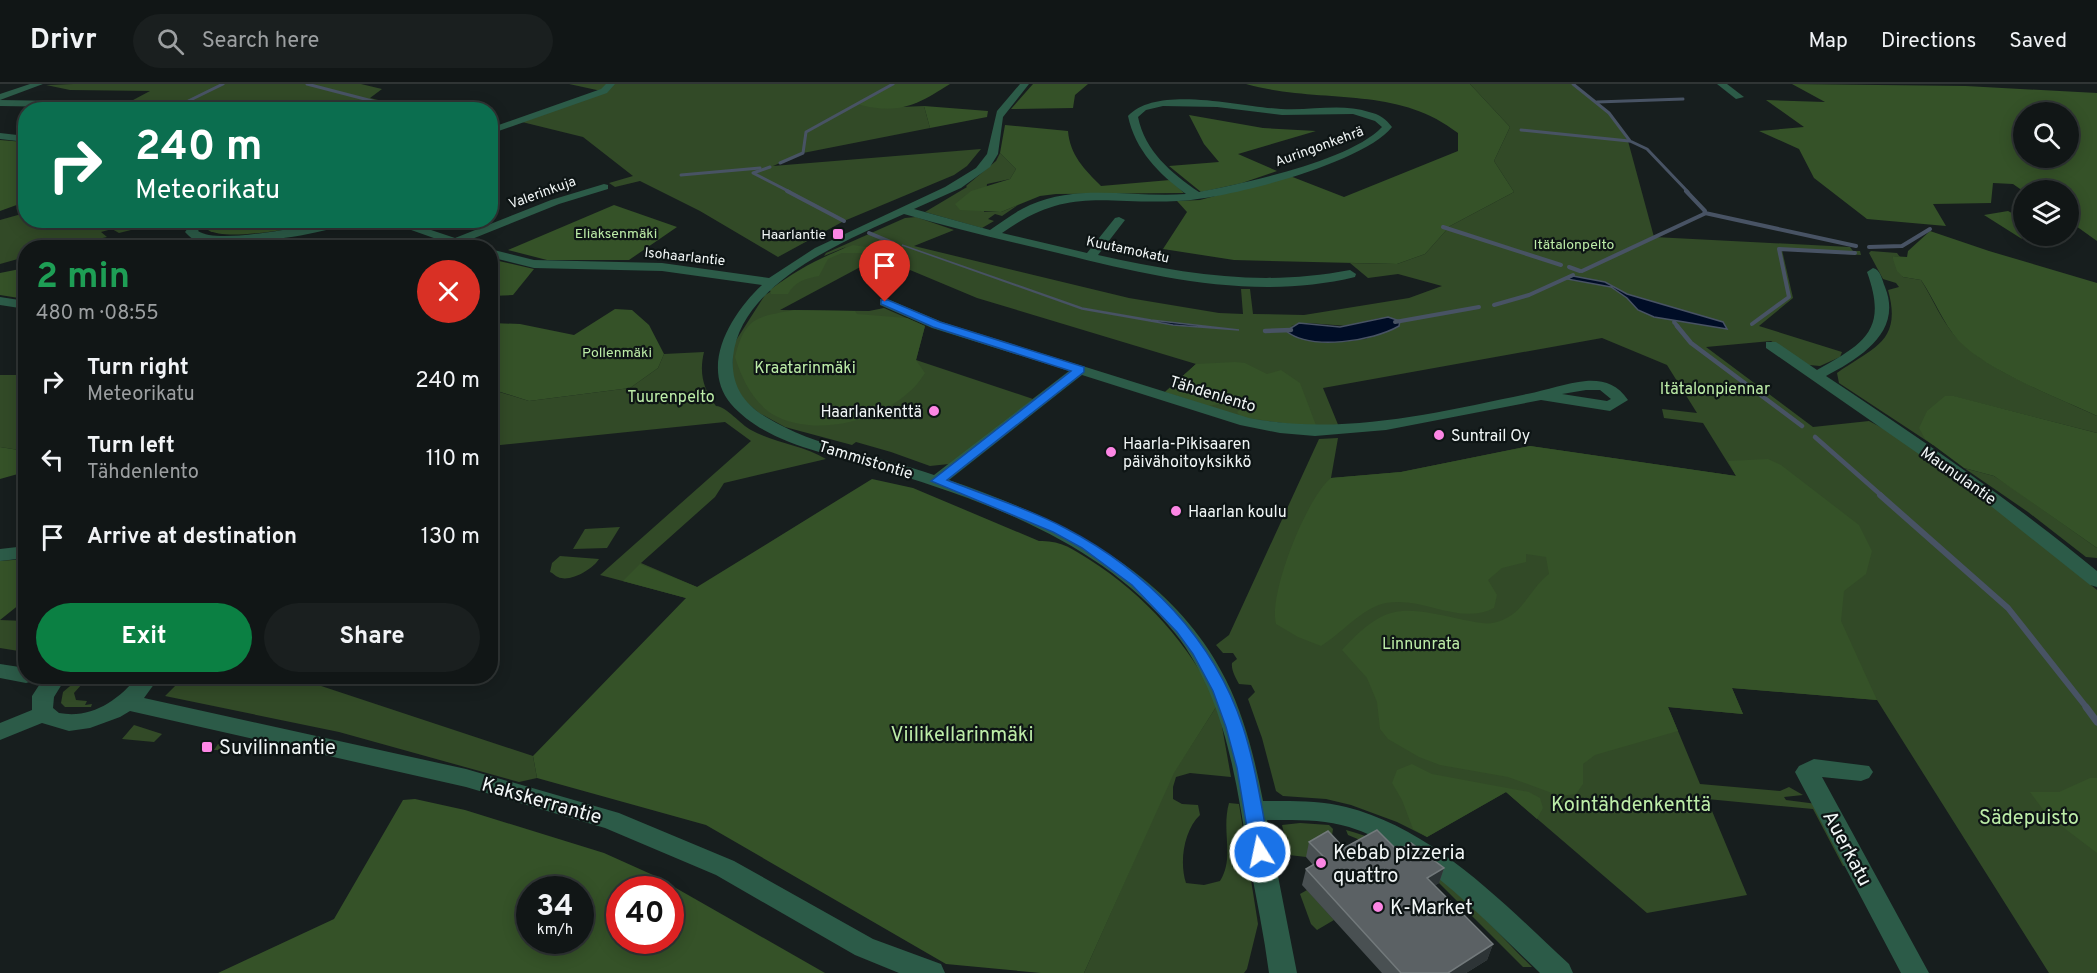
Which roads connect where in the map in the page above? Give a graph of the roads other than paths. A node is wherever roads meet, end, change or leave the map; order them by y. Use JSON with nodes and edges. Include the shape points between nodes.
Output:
{"nodes":[{"id":1,"x":39,"y":84,"type":"edge"},
{"id":2,"x":611,"y":84,"type":"edge"},
{"id":3,"x":1025,"y":84,"type":"edge"},
{"id":4,"x":1720,"y":84,"type":"edge"},
{"id":5,"x":0,"y":97,"type":"edge"},
{"id":6,"x":1740,"y":97,"type":"dead end"},
{"id":7,"x":0,"y":103,"type":"edge"},
{"id":8,"x":18,"y":103,"type":"edge"},
{"id":9,"x":498,"y":128,"type":"edge"},
{"id":10,"x":0,"y":136,"type":"edge"},
{"id":11,"x":18,"y":138,"type":"edge"},
{"id":12,"x":604,"y":187,"type":"dead end"},
{"id":13,"x":1197,"y":196,"type":"junction"},
{"id":14,"x":904,"y":210,"type":"junction"},
{"id":15,"x":1119,"y":220,"type":"dead end"},
{"id":16,"x":498,"y":225,"type":"edge"},
{"id":17,"x":193,"y":228,"type":"edge"},
{"id":18,"x":316,"y":228,"type":"edge"},
{"id":19,"x":415,"y":228,"type":"edge"},
{"id":20,"x":490,"y":228,"type":"edge"},
{"id":21,"x":992,"y":234,"type":"junction"},
{"id":22,"x":225,"y":240,"type":"edge"},
{"id":23,"x":225,"y":240,"type":"edge"},
{"id":24,"x":455,"y":240,"type":"edge"},
{"id":25,"x":460,"y":240,"type":"edge"},
{"id":26,"x":498,"y":255,"type":"edge"},
{"id":27,"x":1090,"y":257,"type":"junction"},
{"id":28,"x":1873,"y":272,"type":"dead end"},
{"id":29,"x":1350,"y":274,"type":"dead end"},
{"id":30,"x":769,"y":282,"type":"junction"},
{"id":31,"x":0,"y":301,"type":"edge"},
{"id":32,"x":885,"y":302,"type":"dead end"},
{"id":33,"x":18,"y":304,"type":"edge"},
{"id":34,"x":1771,"y":345,"type":"dead end"},
{"id":35,"x":1080,"y":370,"type":"junction"},
{"id":36,"x":1816,"y":376,"type":"junction"},
{"id":37,"x":1543,"y":396,"type":"dead end"},
{"id":38,"x":937,"y":481,"type":"junction"},
{"id":39,"x":18,"y":553,"type":"edge"},
{"id":40,"x":0,"y":555,"type":"edge"},
{"id":41,"x":2097,"y":581,"type":"edge"},
{"id":42,"x":0,"y":671,"type":"edge"},
{"id":43,"x":18,"y":674,"type":"edge"},
{"id":44,"x":48,"y":684,"type":"edge"},
{"id":45,"x":146,"y":684,"type":"edge"},
{"id":46,"x":126,"y":702,"type":"junction"},
{"id":47,"x":36,"y":717,"type":"junction"},
{"id":48,"x":0,"y":732,"type":"edge"},
{"id":49,"x":1861,"y":772,"type":"dead end"},
{"id":50,"x":1253,"y":811,"type":"junction"},
{"id":51,"x":931,"y":973,"type":"edge"},
{"id":52,"x":1283,"y":973,"type":"edge"},
{"id":53,"x":1559,"y":973,"type":"edge"},
{"id":54,"x":1915,"y":973,"type":"edge"}],
"edges":[{"from":1,"to":5,"type":"street"},
{"from":2,"to":9,"type":"street","via":[[604,91]]},
{"from":3,"to":14,"type":"street","name":"Tammistontie","via":[[997,119],[995,148],[987,165],[951,189]]},
{"from":4,"to":6,"type":"street"},
{"from":7,"to":8,"type":"street"},
{"from":10,"to":11,"type":"street"},
{"from":12,"to":16,"type":"street","name":"Valerinkuja"},
{"from":13,"to":13,"type":"street","name":"Auringonkehrä","via":[[1334,158],[1383,136],[1387,127],[1374,116],[1359,112],[1273,111],[1179,93],[1141,97],[1132,113],[1142,143],[1166,173]]},
{"from":13,"to":21,"type":"street","name":"Auringonkehrä","via":[[1048,202]]},
{"from":14,"to":21,"type":"street","name":"Kuutamokatu"},
{"from":14,"to":30,"type":"street","name":"Tammistontie"},
{"from":15,"to":27,"type":"street"},
{"from":17,"to":23,"type":"street","via":[[192,235],[200,238]]},
{"from":18,"to":22,"type":"street","via":[[282,236]]},
{"from":19,"to":24,"type":"street"},
{"from":20,"to":25,"type":"street","name":"Valerinkuja"},
{"from":21,"to":27,"type":"street","name":"Kuutamokatu"},
{"from":26,"to":30,"type":"street","name":"Isohaarlantie","via":[[534,264],[670,268]]},
{"from":27,"to":29,"type":"street","name":"Kuutamokatu","via":[[1244,284],[1298,284]]},
{"from":28,"to":36,"type":"street","via":[[1884,300],[1882,324],[1866,346]]},
{"from":30,"to":38,"type":"street","name":"Tammistontie","via":[[739,320],[726,349],[724,371],[731,394],[743,408],[785,433]]},
{"from":31,"to":33,"type":"street"},
{"from":32,"to":35,"type":"street","name":"Tähdenlento","via":[[937,325]]},
{"from":34,"to":36,"type":"street","name":"Maunulantie"},
{"from":35,"to":37,"type":"street","name":"Tähdenlento","via":[[1246,422],[1297,432],[1351,430]]},
{"from":35,"to":38,"type":"street"},
{"from":36,"to":41,"type":"street","name":"Maunulantie","via":[[1998,501]]},
{"from":38,"to":50,"type":"street","name":"Tammistontie","via":[[1058,529],[1109,561],[1158,602],[1200,652],[1221,691],[1242,751]]},
{"from":39,"to":40,"type":"street"},
{"from":42,"to":43,"type":"street"},
{"from":44,"to":47,"type":"street","via":[[35,699],[32,707]]},
{"from":45,"to":46,"type":"street"},
{"from":46,"to":47,"type":"street","via":[[99,716],[70,724],[46,723]]},
{"from":46,"to":51,"type":"street","name":"Kakskerrantie","via":[[466,778],[611,820],[725,868],[864,947]]},
{"from":47,"to":48,"type":"street"},
{"from":49,"to":54,"type":"street","name":"Auerkatu","via":[[1814,768],[1807,772]]},
{"from":50,"to":52,"type":"street","name":"Tammistontie"},
{"from":50,"to":53,"type":"street","via":[[1323,812],[1392,834],[1442,867]]}]}
